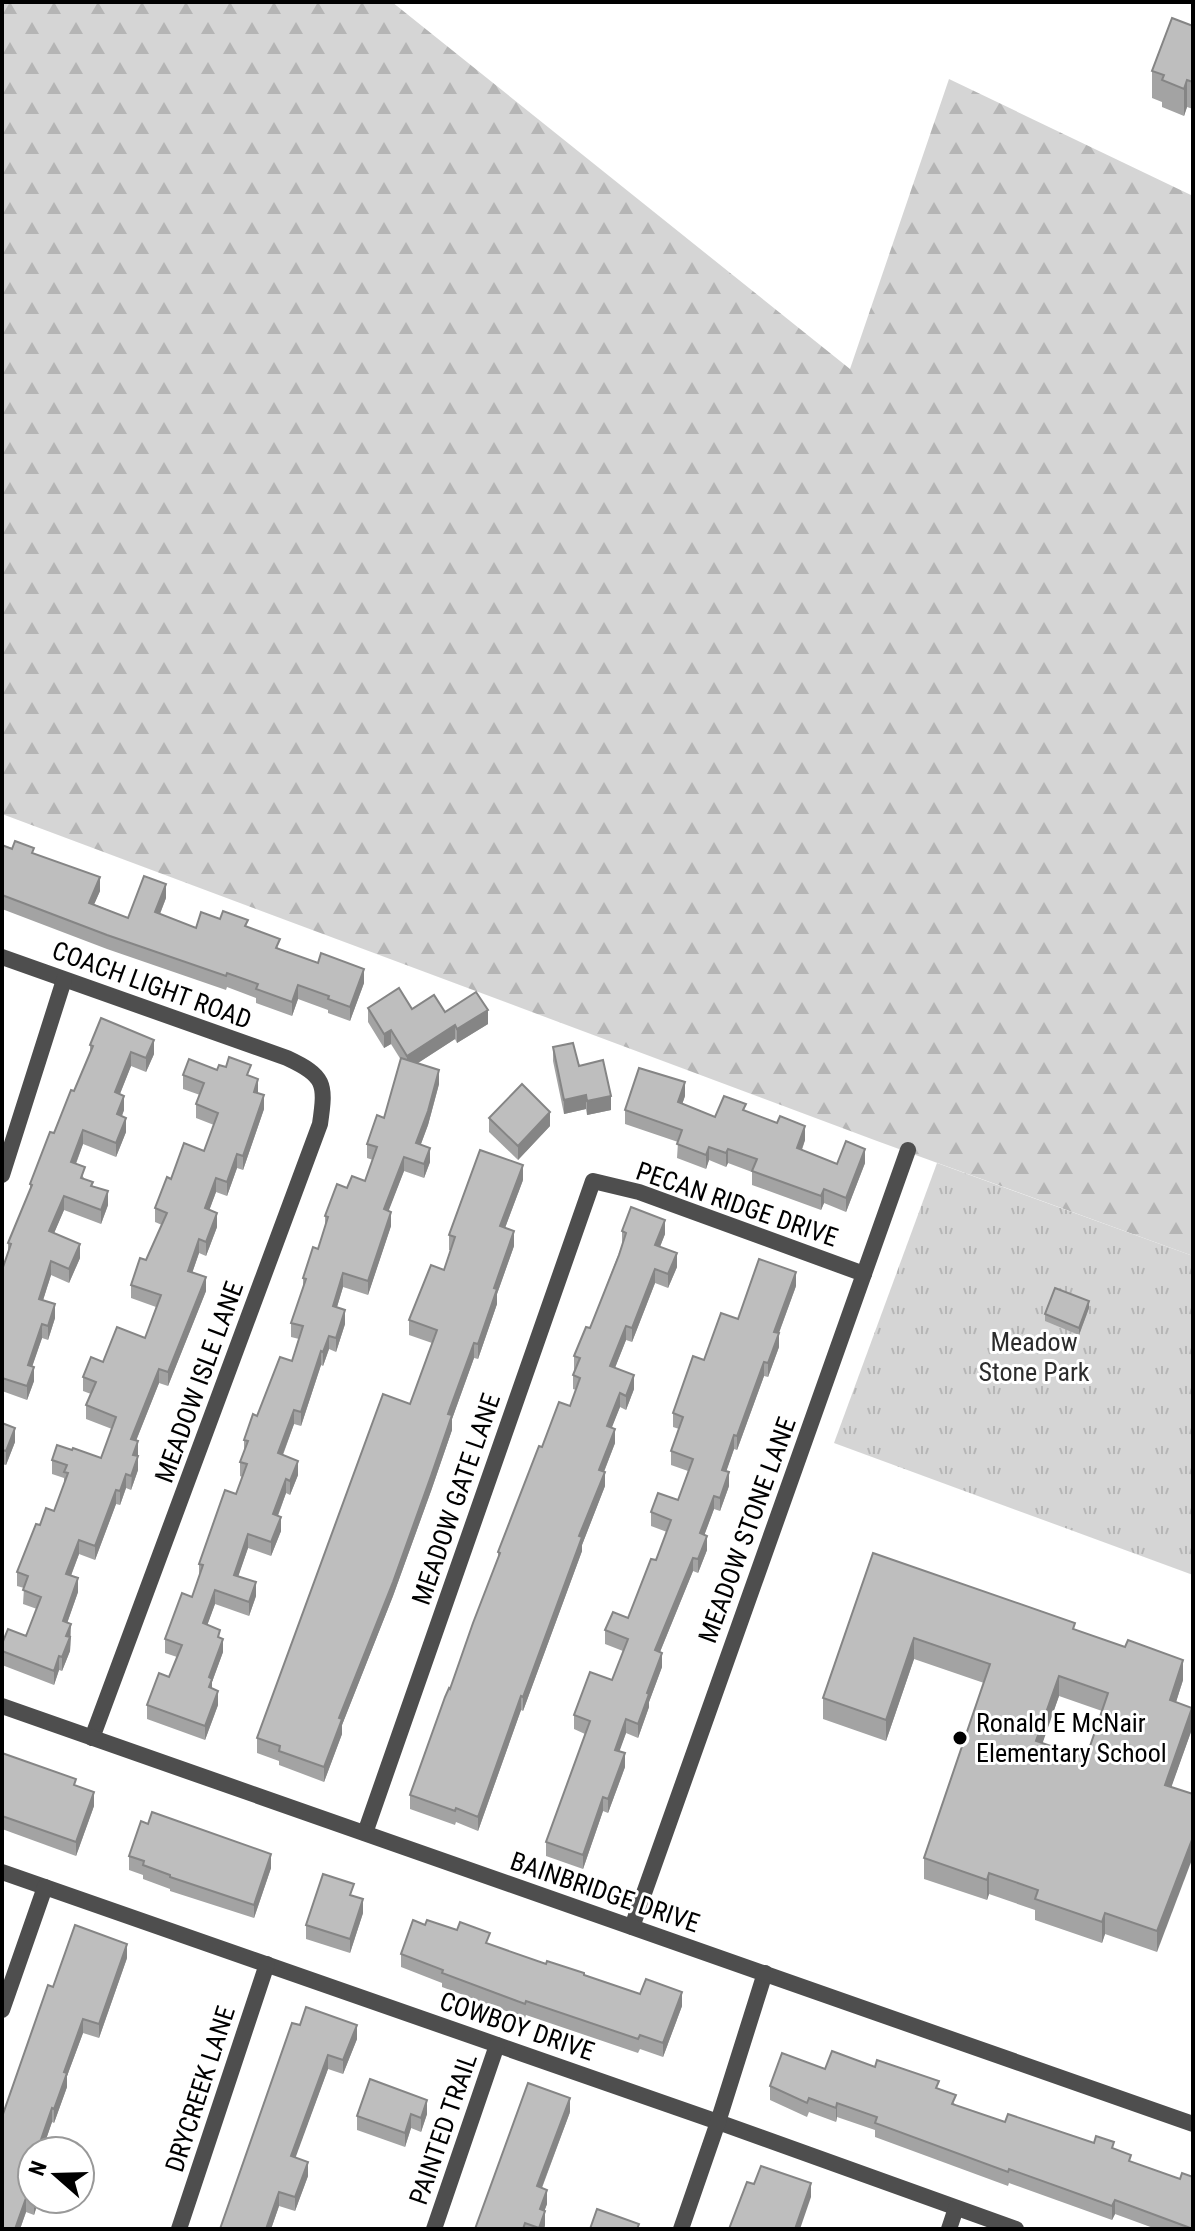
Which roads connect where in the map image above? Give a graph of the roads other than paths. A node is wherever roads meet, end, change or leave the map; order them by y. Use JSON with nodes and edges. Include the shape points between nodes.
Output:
{"nodes":[{"id":1,"x":2,"y":957,"type":"edge"},
{"id":2,"x":64,"y":980,"type":"junction"},
{"id":3,"x":287,"y":1058,"type":"joint"},
{"id":4,"x":908,"y":1150,"type":"dead end"},
{"id":5,"x":2,"y":1175,"type":"edge"},
{"id":6,"x":593,"y":1181,"type":"joint"},
{"id":7,"x":864,"y":1274,"type":"junction"},
{"id":8,"x":2,"y":1706,"type":"edge"},
{"id":9,"x":92,"y":1738,"type":"junction"},
{"id":10,"x":365,"y":1833,"type":"junction"},
{"id":11,"x":2,"y":1872,"type":"edge"},
{"id":12,"x":45,"y":1887,"type":"junction"},
{"id":13,"x":632,"y":1927,"type":"junction"},
{"id":14,"x":267,"y":1964,"type":"junction"},
{"id":15,"x":765,"y":1973,"type":"junction"},
{"id":16,"x":2,"y":2010,"type":"edge"},
{"id":17,"x":497,"y":2045,"type":"junction"},
{"id":18,"x":718,"y":2122,"type":"junction"},
{"id":19,"x":1193,"y":2124,"type":"edge"},
{"id":20,"x":956,"y":2208,"type":"junction"},
{"id":21,"x":179,"y":2229,"type":"edge"},
{"id":22,"x":434,"y":2229,"type":"edge"},
{"id":23,"x":681,"y":2229,"type":"edge"},
{"id":24,"x":949,"y":2229,"type":"edge"},
{"id":25,"x":1016,"y":2229,"type":"edge"}],
"edges":[{"from":1,"to":2,"type":"street","name":"COACH LIGHT ROAD"},
{"from":2,"to":3,"type":"street","name":"COACH LIGHT ROAD"},
{"from":2,"to":5,"type":"street"},
{"from":3,"to":9,"type":"street","name":"MEADOW ISLE LANE","via":[[313,1071],[325,1093],[320,1124]]},
{"from":4,"to":7,"type":"street","name":"MEADOW STONE LANE"},
{"from":6,"to":7,"type":"street","name":"PECAN RIDGE DRIVE","via":[[639,1192]]},
{"from":6,"to":10,"type":"street","name":"MEADOW GATE LANE"},
{"from":7,"to":13,"type":"street","name":"MEADOW STONE LANE"},
{"from":8,"to":9,"type":"street","name":"BAINBRIDGE DRIVE"},
{"from":9,"to":10,"type":"street","name":"BAINBRIDGE DRIVE"},
{"from":10,"to":13,"type":"street","name":"BAINBRIDGE DRIVE"},
{"from":11,"to":12,"type":"street","name":"COWBOY DRIVE"},
{"from":12,"to":14,"type":"street","name":"COWBOY DRIVE"},
{"from":12,"to":16,"type":"street"},
{"from":13,"to":15,"type":"street","name":"BAINBRIDGE DRIVE"},
{"from":14,"to":17,"type":"street","name":"COWBOY DRIVE"},
{"from":14,"to":21,"type":"street","name":"DRYCREEK LANE"},
{"from":15,"to":18,"type":"street"},
{"from":15,"to":19,"type":"street","name":"BAINBRIDGE DRIVE"},
{"from":17,"to":18,"type":"street","name":"COWBOY DRIVE"},
{"from":17,"to":22,"type":"street","name":"PAINTED TRAIL"},
{"from":18,"to":20,"type":"street","name":"COWBOY DRIVE"},
{"from":18,"to":23,"type":"street"},
{"from":20,"to":24,"type":"street"},
{"from":20,"to":25,"type":"street","name":"COWBOY DRIVE"}]}
